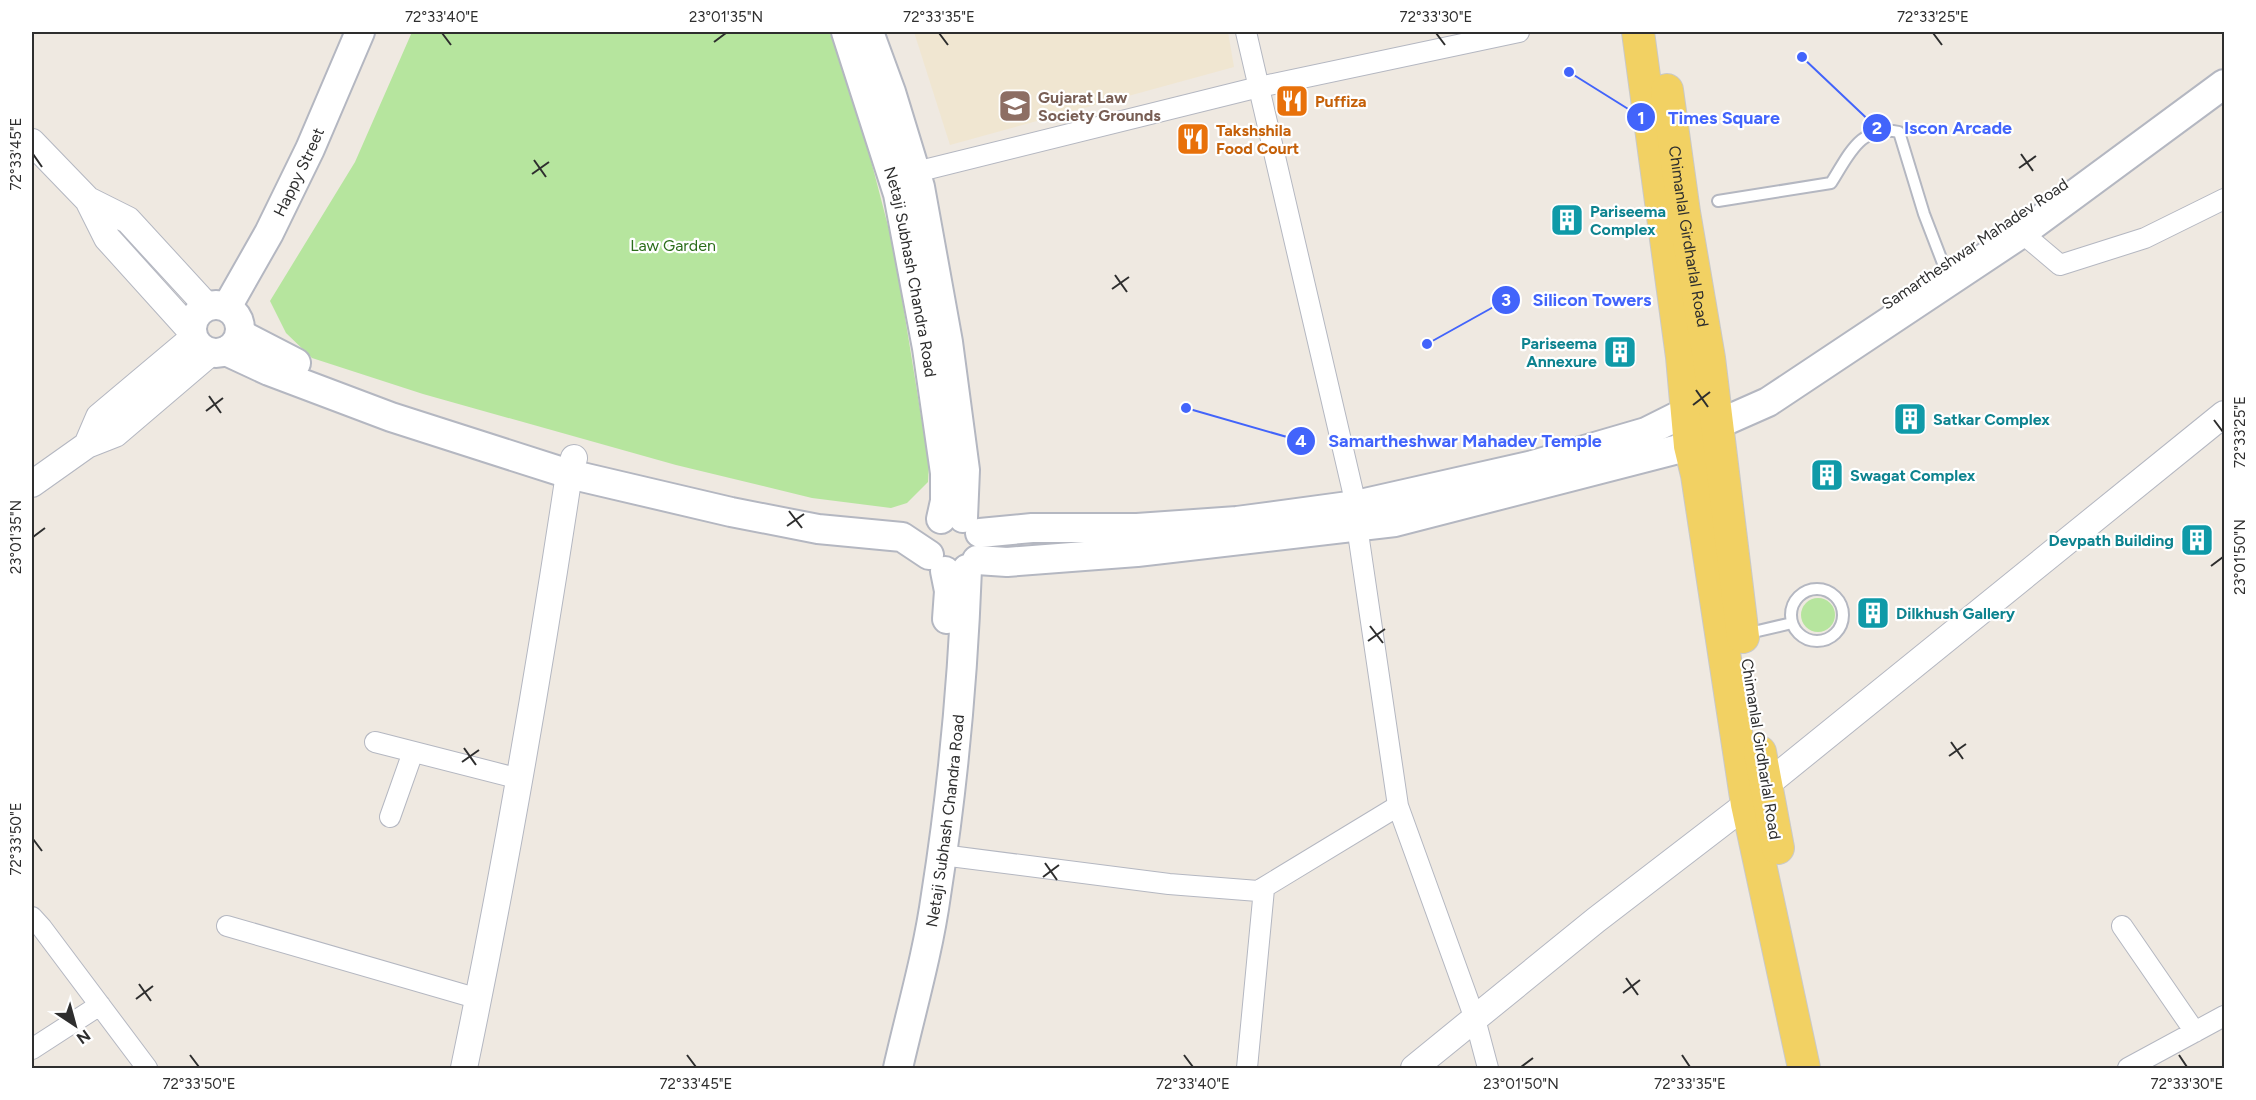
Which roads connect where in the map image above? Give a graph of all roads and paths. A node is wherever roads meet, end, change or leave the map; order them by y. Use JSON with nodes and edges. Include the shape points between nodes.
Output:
{"nodes":[{"id":1,"x":360,"y":32,"type":"edge"},
{"id":2,"x":846,"y":32,"type":"edge"},
{"id":3,"x":869,"y":32,"type":"edge"},
{"id":4,"x":1246,"y":32,"type":"edge"},
{"id":5,"x":1519,"y":32,"type":"edge"},
{"id":6,"x":1638,"y":32,"type":"edge"},
{"id":7,"x":1659,"y":32,"type":"edge"},
{"id":8,"x":1439,"y":40,"type":"edge"},
{"id":9,"x":2224,"y":63,"type":"edge"},
{"id":10,"x":2224,"y":84,"type":"edge"},
{"id":11,"x":1259,"y":87,"type":"junction"},
{"id":12,"x":32,"y":142,"type":"edge"},
{"id":13,"x":916,"y":172,"type":"junction"},
{"id":14,"x":2224,"y":199,"type":"edge"},
{"id":15,"x":88,"y":200,"type":"junction"},
{"id":16,"x":1718,"y":201,"type":"dead end"},
{"id":17,"x":2022,"y":233,"type":"junction"},
{"id":18,"x":1944,"y":266,"type":"junction"},
{"id":19,"x":217,"y":307,"type":"junction"},
{"id":20,"x":212,"y":341,"type":"junction"},
{"id":21,"x":1705,"y":414,"type":"junction"},
{"id":22,"x":2224,"y":414,"type":"edge"},
{"id":23,"x":1690,"y":446,"type":"junction"},
{"id":24,"x":571,"y":466,"type":"junction"},
{"id":25,"x":32,"y":484,"type":"edge"},
{"id":26,"x":1356,"y":516,"type":"junction"},
{"id":27,"x":954,"y":545,"type":"junction"},
{"id":28,"x":1792,"y":624,"type":"junction"},
{"id":29,"x":1743,"y":634,"type":"junction"},
{"id":30,"x":375,"y":742,"type":"dead end"},
{"id":31,"x":413,"y":752,"type":"junction"},
{"id":32,"x":520,"y":779,"type":"junction"},
{"id":33,"x":1757,"y":795,"type":"junction"},
{"id":34,"x":1398,"y":806,"type":"junction"},
{"id":35,"x":390,"y":817,"type":"dead end"},
{"id":36,"x":942,"y":855,"type":"junction"},
{"id":37,"x":1264,"y":889,"type":"junction"},
{"id":38,"x":32,"y":917,"type":"edge"},
{"id":39,"x":227,"y":926,"type":"dead end"},
{"id":40,"x":2122,"y":926,"type":"dead end"},
{"id":41,"x":479,"y":999,"type":"junction"},
{"id":42,"x":100,"y":1005,"type":"junction"},
{"id":43,"x":2224,"y":1016,"type":"edge"},
{"id":44,"x":1475,"y":1019,"type":"junction"},
{"id":45,"x":2195,"y":1032,"type":"junction"},
{"id":46,"x":32,"y":1048,"type":"edge"},
{"id":47,"x":147,"y":1068,"type":"edge"},
{"id":48,"x":464,"y":1068,"type":"edge"},
{"id":49,"x":880,"y":1068,"type":"edge"},
{"id":50,"x":898,"y":1068,"type":"edge"},
{"id":51,"x":1247,"y":1068,"type":"edge"},
{"id":52,"x":1414,"y":1068,"type":"edge"},
{"id":53,"x":1488,"y":1068,"type":"edge"},
{"id":54,"x":1804,"y":1068,"type":"edge"},
{"id":55,"x":1824,"y":1068,"type":"edge"},
{"id":56,"x":2128,"y":1068,"type":"edge"}],
"edges":[{"from":1,"to":19,"type":"main road","name":"Happy Street","via":[[269,232]]},
{"from":2,"to":27,"type":"main road","name":"Netaji Subhash Chandra Road","via":[[898,194],[927,348]]},
{"from":3,"to":13,"type":"main road","name":"Netaji Subhash Chandra Road"},
{"from":4,"to":11,"type":"street"},
{"from":5,"to":8,"type":"street"},
{"from":6,"to":21,"type":"main road","name":"Chimanlal Girdharlal Road","via":[[1682,357]]},
{"from":7,"to":21,"type":"main road","name":"Chimanlal Girdharlal Road","via":[[1709,358]]},
{"from":8,"to":11,"type":"street"},
{"from":9,"to":18,"type":"main road","name":"Samartheshwar Mahadev Road","via":[[2038,202]]},
{"from":10,"to":17,"type":"main road","name":"Samartheshwar Mahadev Road"},
{"from":11,"to":13,"type":"street"},
{"from":11,"to":26,"type":"street"},
{"from":12,"to":15,"type":"street"},
{"from":13,"to":27,"type":"main road","name":"Netaji Subhash Chandra Road","via":[[948,342],[965,471]]},
{"from":14,"to":17,"type":"street","via":[[2145,238],[2060,265]]},
{"from":15,"to":19,"type":"street","via":[[128,220]]},
{"from":15,"to":20,"type":"street","via":[[107,238]]},
{"from":16,"to":18,"type":"lane","via":[[1832,183],[1864,136],[1886,130],[1899,132]]},
{"from":17,"to":21,"type":"main road","name":"Samartheshwar Mahadev Road","via":[[1768,402]]},
{"from":18,"to":21,"type":"main road","name":"Samartheshwar Mahadev Road","via":[[1758,386]]},
{"from":19,"to":20,"type":"main road","name":"Happy Street","via":[[195,315]]},
{"from":19,"to":20,"type":"main road","via":[[238,318]]},
{"from":20,"to":24,"type":"main road","via":[[269,371],[392,417]]},
{"from":20,"to":25,"type":"street","via":[[115,434],[87,445]]},
{"from":21,"to":23,"type":"main road","name":"Chimanlal Girdharlal Road"},
{"from":21,"to":26,"type":"main road"},
{"from":21,"to":29,"type":"main road","name":"Chimanlal Girdharlal Road"},
{"from":22,"to":33,"type":"street"},
{"from":23,"to":26,"type":"main road","via":[[1395,522]]},
{"from":23,"to":33,"type":"main road","name":"Chimanlal Girdharlal Road"},
{"from":24,"to":27,"type":"main road","via":[[720,510],[818,529]]},
{"from":24,"to":32,"type":"street"},
{"from":26,"to":27,"type":"main road","via":[[1137,528],[1032,528]]},
{"from":26,"to":34,"type":"street"},
{"from":27,"to":36,"type":"main road","name":"Netaji Subhash Chandra Road","via":[[960,693]]},
{"from":27,"to":49,"type":"main road","name":"Netaji Subhash Chandra Road","via":[[934,776],[918,894]]},
{"from":28,"to":28,"type":"lane","via":[[1801,636],[1824,641],[1841,626],[1841,604],[1827,591],[1807,591],[1792,606]]},
{"from":28,"to":29,"type":"lane"},
{"from":29,"to":33,"type":"main road","name":"Chimanlal Girdharlal Road"},
{"from":30,"to":31,"type":"street"},
{"from":31,"to":32,"type":"street"},
{"from":31,"to":35,"type":"street"},
{"from":32,"to":41,"type":"street"},
{"from":33,"to":44,"type":"street"},
{"from":33,"to":54,"type":"main road","name":"Chimanlal Girdharlal Road"},
{"from":33,"to":55,"type":"main road","name":"Chimanlal Girdharlal Road"},
{"from":34,"to":37,"type":"street"},
{"from":34,"to":44,"type":"street"},
{"from":36,"to":37,"type":"street","via":[[1169,884]]},
{"from":36,"to":50,"type":"main road","name":"Netaji Subhash Chandra Road"},
{"from":37,"to":51,"type":"street"},
{"from":38,"to":42,"type":"street"},
{"from":39,"to":41,"type":"street"},
{"from":40,"to":45,"type":"street"},
{"from":41,"to":48,"type":"street"},
{"from":42,"to":46,"type":"street"},
{"from":42,"to":47,"type":"street"},
{"from":43,"to":45,"type":"street"},
{"from":44,"to":52,"type":"street"},
{"from":44,"to":53,"type":"street"},
{"from":45,"to":56,"type":"street"}]}
